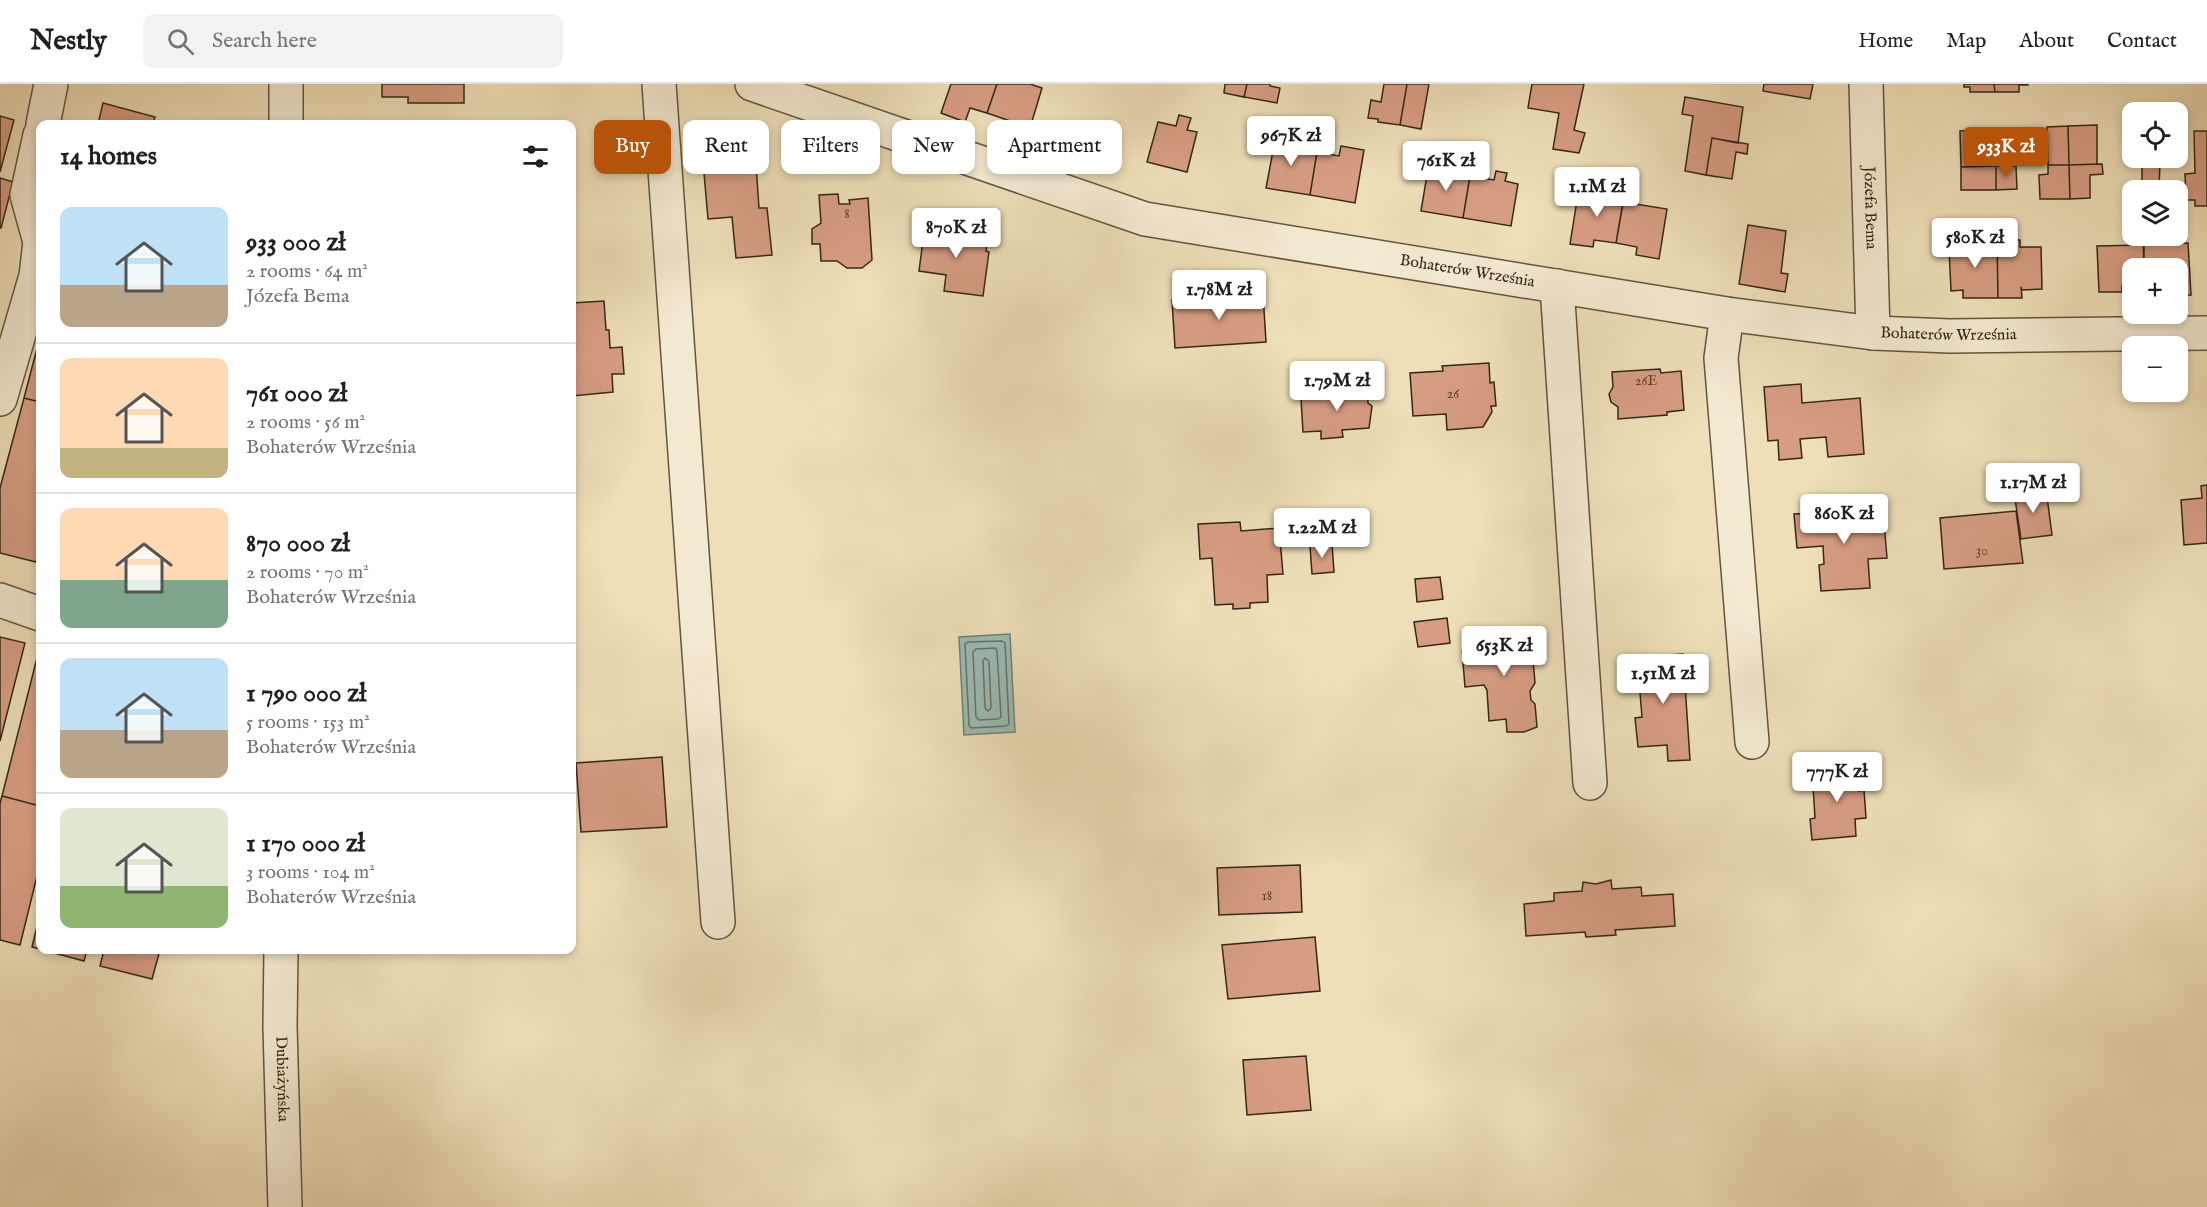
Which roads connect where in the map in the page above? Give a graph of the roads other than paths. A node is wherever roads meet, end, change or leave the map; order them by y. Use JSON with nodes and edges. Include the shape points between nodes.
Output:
{"nodes":[{"id":1,"x":51,"y":84,"type":"edge"},
{"id":2,"x":286,"y":84,"type":"edge"},
{"id":3,"x":659,"y":84,"type":"edge"},
{"id":4,"x":752,"y":84,"type":"edge"},
{"id":5,"x":1866,"y":84,"type":"edge"},
{"id":6,"x":44,"y":120,"type":"edge"},
{"id":7,"x":286,"y":120,"type":"edge"},
{"id":8,"x":36,"y":153,"type":"edge"},
{"id":9,"x":36,"y":228,"type":"edge"},
{"id":10,"x":36,"y":276,"type":"edge"},
{"id":11,"x":1557,"y":286,"type":"junction"},
{"id":12,"x":1727,"y":314,"type":"junction"},
{"id":13,"x":1873,"y":333,"type":"junction"},
{"id":14,"x":2207,"y":333,"type":"edge"},
{"id":15,"x":0,"y":399,"type":"edge"},
{"id":16,"x":0,"y":600,"type":"edge"},
{"id":17,"x":36,"y":613,"type":"edge"},
{"id":18,"x":1752,"y":742,"type":"dead end"},
{"id":19,"x":1590,"y":783,"type":"dead end"},
{"id":20,"x":718,"y":922,"type":"dead end"},
{"id":21,"x":281,"y":954,"type":"edge"},
{"id":22,"x":285,"y":1207,"type":"edge"}],
"edges":[{"from":1,"to":6,"type":"street"},
{"from":2,"to":7,"type":"street"},
{"from":3,"to":20,"type":"street"},
{"from":4,"to":11,"type":"street","name":"Bohaterów Września","via":[[1145,219]]},
{"from":5,"to":13,"type":"street","name":"Józefa Bema"},
{"from":8,"to":9,"type":"street","via":[[27,195]]},
{"from":10,"to":15,"type":"street"},
{"from":11,"to":12,"type":"street","name":"Bohaterów Września"},
{"from":11,"to":19,"type":"street"},
{"from":12,"to":13,"type":"street","name":"Bohaterów Września"},
{"from":12,"to":18,"type":"street","via":[[1721,358]]},
{"from":13,"to":14,"type":"street","name":"Bohaterów Września"},
{"from":16,"to":17,"type":"street"},
{"from":21,"to":22,"type":"street","name":"Dubiażyńska"}]}
